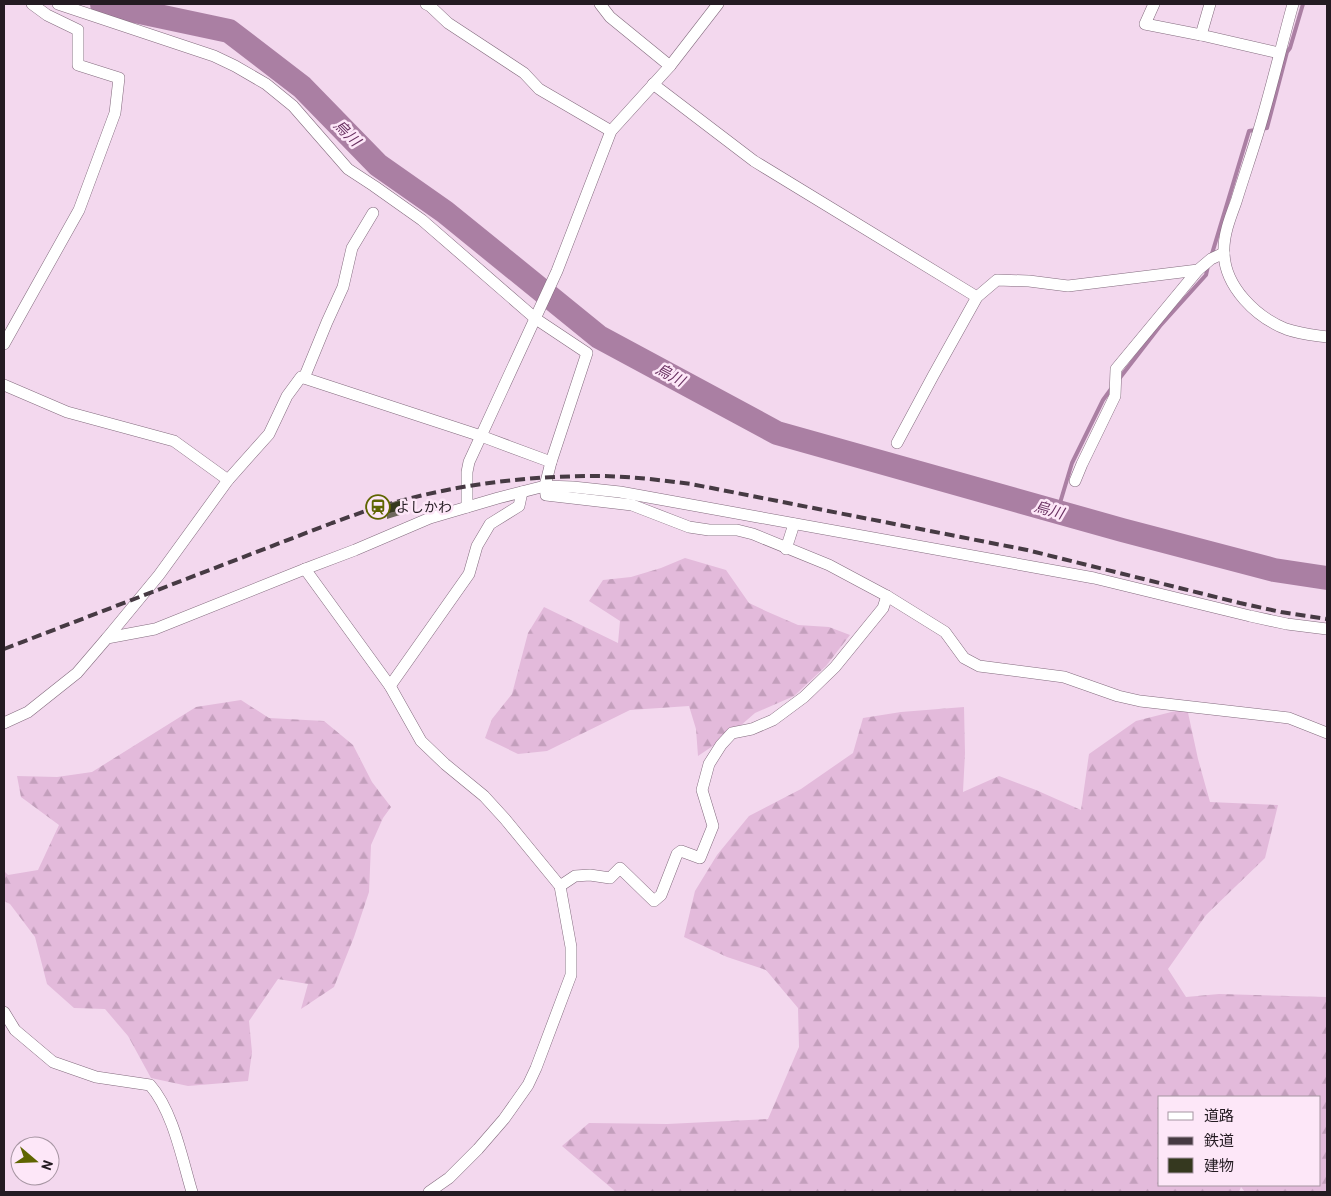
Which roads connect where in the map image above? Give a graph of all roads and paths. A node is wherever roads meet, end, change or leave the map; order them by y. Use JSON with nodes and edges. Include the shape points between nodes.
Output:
{"nodes":[{"id":1,"x":32,"y":4,"type":"edge"},
{"id":2,"x":58,"y":4,"type":"edge"},
{"id":3,"x":426,"y":4,"type":"edge"},
{"id":4,"x":600,"y":4,"type":"edge"},
{"id":5,"x":718,"y":4,"type":"edge"},
{"id":6,"x":1154,"y":4,"type":"edge"},
{"id":7,"x":1210,"y":4,"type":"edge"},
{"id":8,"x":1293,"y":4,"type":"edge"},
{"id":9,"x":1201,"y":35,"type":"junction"},
{"id":10,"x":1279,"y":53,"type":"junction"},
{"id":11,"x":670,"y":66,"type":"junction"},
{"id":12,"x":653,"y":84,"type":"junction"},
{"id":13,"x":611,"y":131,"type":"junction"},
{"id":14,"x":373,"y":213,"type":"dead end"},
{"id":15,"x":1224,"y":253,"type":"junction"},
{"id":16,"x":1198,"y":270,"type":"junction"},
{"id":17,"x":977,"y":297,"type":"junction"},
{"id":18,"x":537,"y":316,"type":"junction"},
{"id":19,"x":1327,"y":337,"type":"edge"},
{"id":20,"x":4,"y":344,"type":"edge"},
{"id":21,"x":304,"y":378,"type":"junction"},
{"id":22,"x":4,"y":385,"type":"edge"},
{"id":23,"x":481,"y":436,"type":"junction"},
{"id":24,"x":897,"y":443,"type":"dead end"},
{"id":25,"x":551,"y":462,"type":"junction"},
{"id":26,"x":228,"y":480,"type":"junction"},
{"id":27,"x":1075,"y":481,"type":"dead end"},
{"id":28,"x":545,"y":486,"type":"junction"},
{"id":29,"x":522,"y":492,"type":"junction"},
{"id":30,"x":467,"y":507,"type":"junction"},
{"id":31,"x":794,"y":524,"type":"junction"},
{"id":32,"x":786,"y":548,"type":"junction"},
{"id":33,"x":305,"y":569,"type":"junction"},
{"id":34,"x":887,"y":596,"type":"junction"},
{"id":35,"x":1327,"y":629,"type":"edge"},
{"id":36,"x":107,"y":638,"type":"junction"},
{"id":37,"x":390,"y":686,"type":"junction"},
{"id":38,"x":4,"y":722,"type":"edge"},
{"id":39,"x":1327,"y":733,"type":"edge"},
{"id":40,"x":560,"y":886,"type":"junction"},
{"id":41,"x":4,"y":1012,"type":"edge"},
{"id":42,"x":192,"y":1192,"type":"edge"},
{"id":43,"x":429,"y":1192,"type":"edge"}],
"edges":[{"from":1,"to":20,"type":"street","via":[[78,30],[78,65],[119,78],[115,113],[79,210]]},
{"from":2,"to":18,"type":"street","via":[[214,56],[266,84],[292,106],[348,169],[422,220]]},
{"from":3,"to":13,"type":"street","via":[[448,23],[524,73],[539,89]]},
{"from":4,"to":11,"type":"street","via":[[610,17]]},
{"from":5,"to":11,"type":"street"},
{"from":6,"to":9,"type":"street","via":[[1145,24]]},
{"from":7,"to":9,"type":"street"},
{"from":8,"to":10,"type":"street"},
{"from":9,"to":10,"type":"street"},
{"from":10,"to":15,"type":"street","via":[[1229,222]]},
{"from":11,"to":12,"type":"street"},
{"from":12,"to":13,"type":"street"},
{"from":12,"to":17,"type":"street","via":[[754,161]]},
{"from":13,"to":18,"type":"street"},
{"from":14,"to":21,"type":"street","via":[[352,248],[343,287]]},
{"from":15,"to":16,"type":"street","via":[[1211,258]]},
{"from":15,"to":19,"type":"street","via":[[1232,282],[1263,316],[1288,329]]},
{"from":16,"to":17,"type":"street","via":[[1068,286],[997,280]]},
{"from":16,"to":27,"type":"street","via":[[1116,369],[1115,396]]},
{"from":17,"to":24,"type":"street"},
{"from":18,"to":23,"type":"street"},
{"from":18,"to":25,"type":"street","via":[[587,353]]},
{"from":21,"to":23,"type":"street"},
{"from":21,"to":26,"type":"street","via":[[287,396],[269,434]]},
{"from":22,"to":26,"type":"street","via":[[67,412],[174,441]]},
{"from":23,"to":25,"type":"street"},
{"from":23,"to":30,"type":"street","via":[[467,472]]},
{"from":25,"to":28,"type":"street"},
{"from":26,"to":36,"type":"street","via":[[159,575]]},
{"from":28,"to":29,"type":"street"},
{"from":28,"to":31,"type":"street","via":[[620,492]]},
{"from":28,"to":32,"type":"street","via":[[546,495],[632,505],[689,527],[737,530]]},
{"from":29,"to":30,"type":"street"},
{"from":29,"to":37,"type":"street","via":[[519,506],[490,524],[477,546],[469,574]]},
{"from":30,"to":33,"type":"street","via":[[430,518]]},
{"from":31,"to":32,"type":"street"},
{"from":31,"to":35,"type":"street","via":[[1094,578],[1250,616]]},
{"from":32,"to":34,"type":"street","via":[[829,565]]},
{"from":33,"to":36,"type":"street","via":[[155,629]]},
{"from":33,"to":37,"type":"street"},
{"from":34,"to":39,"type":"street","via":[[945,632],[964,658],[979,666],[1064,677],[1140,701],[1289,718]]},
{"from":34,"to":40,"type":"street","via":[[883,608],[848,651],[804,696],[773,720],[732,733],[721,745],[709,764],[702,790],[712,826],[700,858],[681,851],[677,854],[661,895],[654,900],[620,868],[610,878],[575,876]]},
{"from":36,"to":38,"type":"street","via":[[77,673],[28,712]]},
{"from":37,"to":40,"type":"street","via":[[421,741],[484,796]]},
{"from":40,"to":43,"type":"street","via":[[571,947],[570,975],[536,1068],[504,1120],[449,1178]]},
{"from":41,"to":42,"type":"street","via":[[15,1030],[52,1062],[96,1077],[150,1085],[171,1123]]}]}
